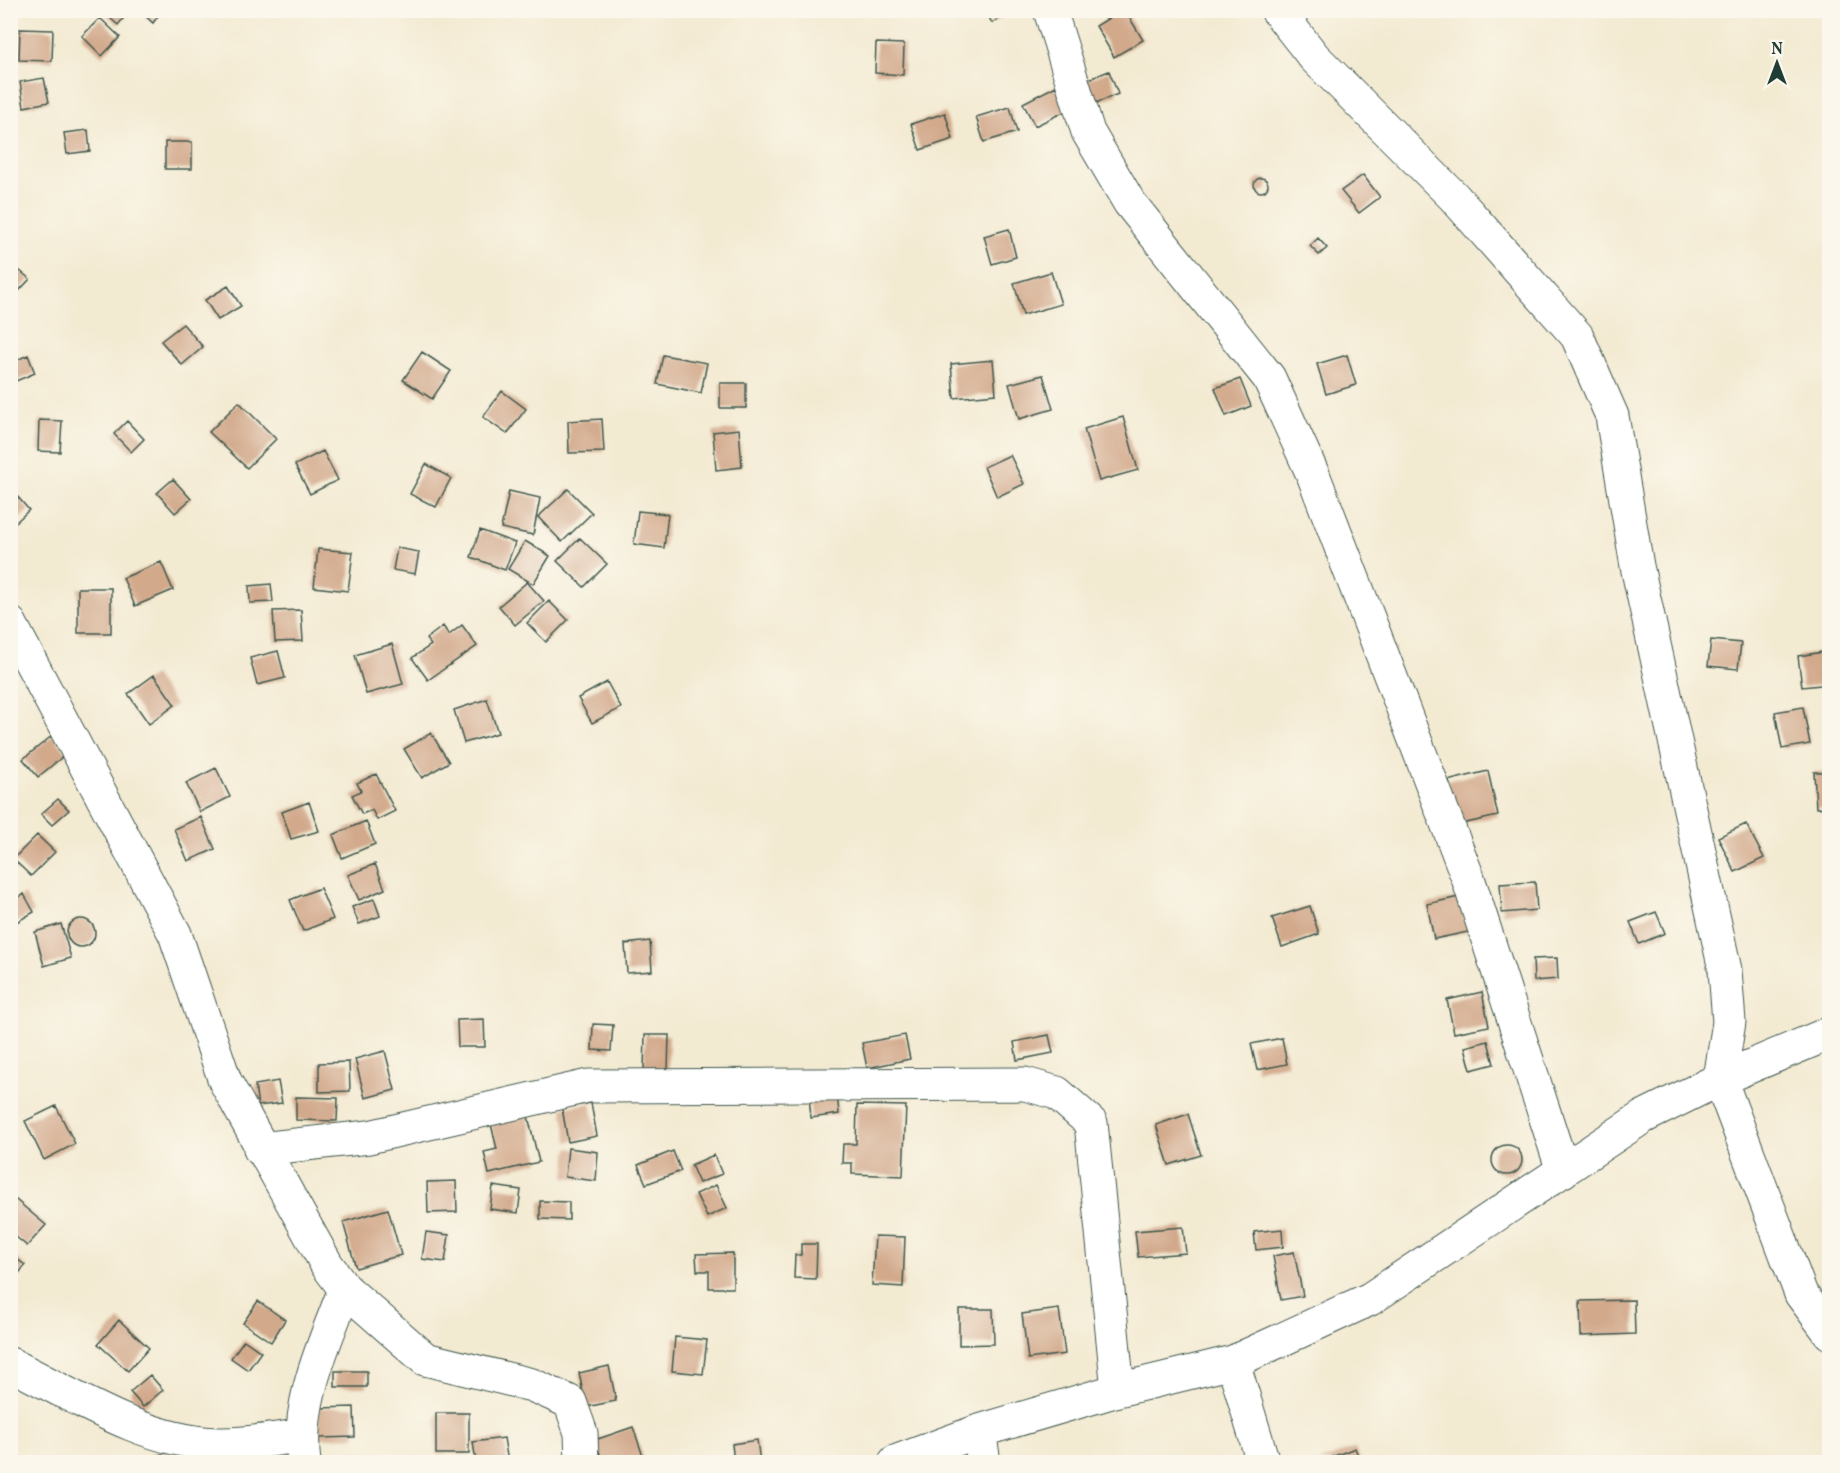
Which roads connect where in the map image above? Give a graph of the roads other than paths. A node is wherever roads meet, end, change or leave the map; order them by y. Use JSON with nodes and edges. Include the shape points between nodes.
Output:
{"nodes":[{"id":1,"x":1050,"y":10,"type":"edge"},
{"id":2,"x":1277,"y":10,"type":"edge"},
{"id":3,"x":10,"y":623,"type":"edge"},
{"id":4,"x":1830,"y":1034,"type":"edge"},
{"id":5,"x":1720,"y":1079,"type":"junction"},
{"id":6,"x":260,"y":1149,"type":"junction"},
{"id":7,"x":1563,"y":1171,"type":"junction"},
{"id":8,"x":345,"y":1289,"type":"junction"},
{"id":9,"x":1830,"y":1333,"type":"edge"},
{"id":10,"x":1233,"y":1362,"type":"junction"},
{"id":11,"x":10,"y":1364,"type":"edge"},
{"id":12,"x":1118,"y":1390,"type":"junction"},
{"id":13,"x":979,"y":1431,"type":"junction"},
{"id":14,"x":302,"y":1449,"type":"edge"},
{"id":15,"x":582,"y":1462,"type":"edge"},
{"id":16,"x":895,"y":1462,"type":"edge"},
{"id":17,"x":984,"y":1462,"type":"edge"},
{"id":18,"x":1263,"y":1462,"type":"edge"}],
"edges":[{"from":1,"to":7,"type":"street","via":[[1088,132],[1129,202],[1269,378],[1314,477],[1468,878]]},
{"from":2,"to":5,"type":"street","via":[[1314,57],[1454,196],[1577,336],[1612,416],[1637,566],[1725,970],[1729,1022]]},
{"from":3,"to":6,"type":"street","via":[[175,934],[225,1081]]},
{"from":4,"to":5,"type":"street"},
{"from":5,"to":7,"type":"street","via":[[1643,1117]]},
{"from":5,"to":9,"type":"street","via":[[1801,1294]]},
{"from":6,"to":8,"type":"street"},
{"from":6,"to":12,"type":"street","via":[[369,1137],[588,1086],[1025,1084],[1057,1093],[1091,1123]]},
{"from":7,"to":10,"type":"street","via":[[1370,1299]]},
{"from":8,"to":14,"type":"street","via":[[310,1382]]},
{"from":8,"to":15,"type":"street","via":[[425,1359],[532,1385],[570,1402],[581,1433]]},
{"from":10,"to":12,"type":"street"},
{"from":10,"to":18,"type":"street"},
{"from":11,"to":14,"type":"street","via":[[168,1438]]},
{"from":12,"to":13,"type":"street"},
{"from":13,"to":16,"type":"street"},
{"from":13,"to":17,"type":"street"}]}
